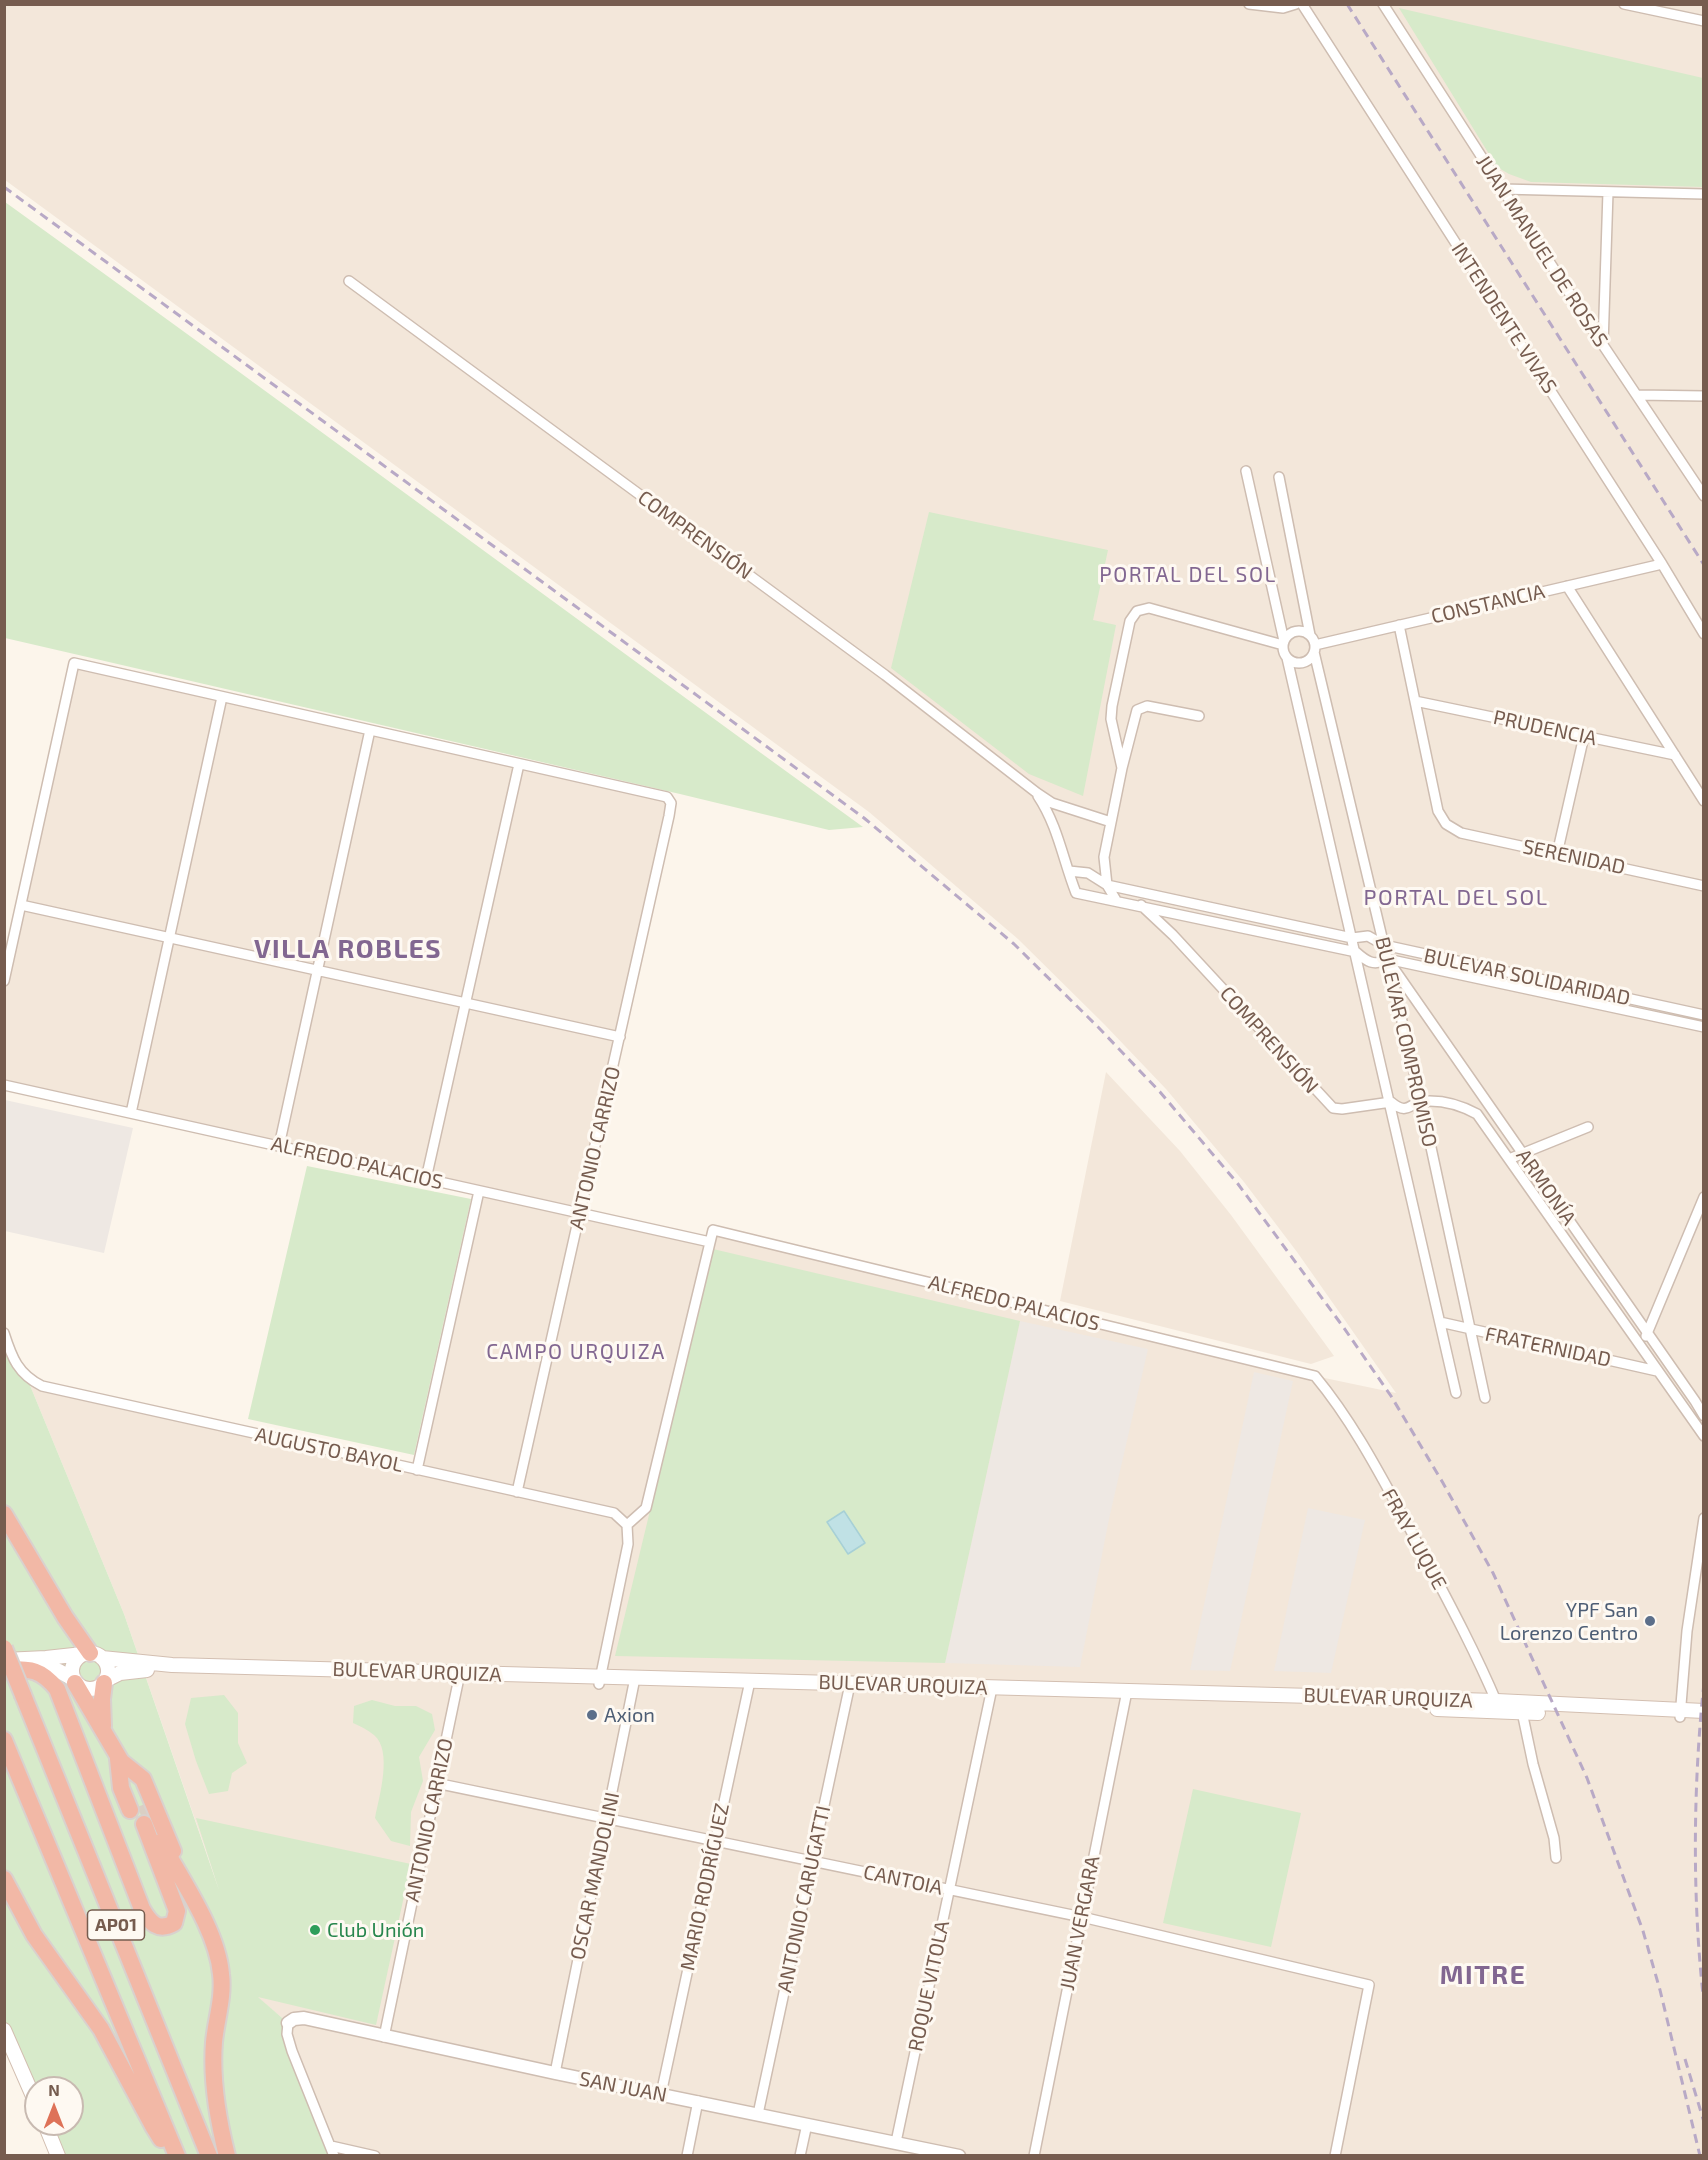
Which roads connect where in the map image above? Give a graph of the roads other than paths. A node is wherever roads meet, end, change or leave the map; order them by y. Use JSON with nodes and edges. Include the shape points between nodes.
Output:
{"nodes":[{"id":1,"x":1249,"y":4,"type":"edge"},
{"id":2,"x":1296,"y":4,"type":"edge"},
{"id":3,"x":1302,"y":4,"type":"edge"},
{"id":4,"x":1383,"y":4,"type":"edge"},
{"id":5,"x":1624,"y":4,"type":"edge"},
{"id":6,"x":1704,"y":21,"type":"edge"},
{"id":7,"x":1502,"y":189,"type":"junction"},
{"id":8,"x":1608,"y":192,"type":"junction"},
{"id":9,"x":1704,"y":194,"type":"edge"},
{"id":10,"x":350,"y":281,"type":"dead end"},
{"id":11,"x":1603,"y":345,"type":"junction"},
{"id":12,"x":1637,"y":395,"type":"junction"},
{"id":13,"x":1704,"y":396,"type":"edge"},
{"id":14,"x":1246,"y":471,"type":"dead end"},
{"id":15,"x":1279,"y":477,"type":"dead end"},
{"id":16,"x":1704,"y":496,"type":"edge"},
{"id":17,"x":1662,"y":564,"type":"junction"},
{"id":18,"x":1567,"y":586,"type":"junction"},
{"id":19,"x":1400,"y":625,"type":"junction"},
{"id":20,"x":1704,"y":634,"type":"edge"},
{"id":21,"x":1310,"y":636,"type":"junction"},
{"id":22,"x":1283,"y":643,"type":"junction"},
{"id":23,"x":1314,"y":648,"type":"junction"},
{"id":24,"x":1287,"y":658,"type":"junction"},
{"id":25,"x":222,"y":697,"type":"junction"},
{"id":26,"x":1415,"y":701,"type":"junction"},
{"id":27,"x":1199,"y":716,"type":"dead end"},
{"id":28,"x":370,"y":730,"type":"junction"},
{"id":29,"x":1584,"y":736,"type":"junction"},
{"id":30,"x":1675,"y":755,"type":"junction"},
{"id":31,"x":519,"y":764,"type":"junction"},
{"id":32,"x":1122,"y":768,"type":"junction"},
{"id":33,"x":1037,"y":793,"type":"junction"},
{"id":34,"x":1704,"y":801,"type":"edge"},
{"id":35,"x":1111,"y":822,"type":"junction"},
{"id":36,"x":1557,"y":854,"type":"junction"},
{"id":37,"x":1069,"y":871,"type":"junction"},
{"id":38,"x":1107,"y":885,"type":"junction"},
{"id":39,"x":1704,"y":886,"type":"edge"},
{"id":40,"x":1116,"y":900,"type":"junction"},
{"id":41,"x":21,"y":905,"type":"junction"},
{"id":42,"x":1141,"y":905,"type":"junction"},
{"id":43,"x":169,"y":938,"type":"junction"},
{"id":44,"x":1352,"y":938,"type":"junction"},
{"id":45,"x":1384,"y":945,"type":"junction"},
{"id":46,"x":1356,"y":952,"type":"junction"},
{"id":47,"x":1387,"y":958,"type":"junction"},
{"id":48,"x":317,"y":970,"type":"junction"},
{"id":49,"x":4,"y":981,"type":"edge"},
{"id":50,"x":465,"y":1003,"type":"junction"},
{"id":51,"x":1704,"y":1015,"type":"edge"},
{"id":52,"x":1704,"y":1027,"type":"edge"},
{"id":53,"x":620,"y":1037,"type":"junction"},
{"id":54,"x":4,"y":1085,"type":"edge"},
{"id":55,"x":1421,"y":1101,"type":"junction"},
{"id":56,"x":1391,"y":1102,"type":"junction"},
{"id":57,"x":131,"y":1113,"type":"junction"},
{"id":58,"x":1588,"y":1127,"type":"dead end"},
{"id":59,"x":279,"y":1146,"type":"junction"},
{"id":60,"x":1524,"y":1154,"type":"junction"},
{"id":61,"x":1509,"y":1159,"type":"junction"},
{"id":62,"x":426,"y":1179,"type":"junction"},
{"id":63,"x":479,"y":1191,"type":"junction"},
{"id":64,"x":1704,"y":1197,"type":"edge"},
{"id":65,"x":581,"y":1213,"type":"junction"},
{"id":66,"x":710,"y":1242,"type":"junction"},
{"id":67,"x":1440,"y":1322,"type":"junction"},
{"id":68,"x":1470,"y":1330,"type":"junction"},
{"id":69,"x":4,"y":1333,"type":"edge"},
{"id":70,"x":1648,"y":1333,"type":"junction"},
{"id":71,"x":1640,"y":1346,"type":"junction"},
{"id":72,"x":1657,"y":1371,"type":"junction"},
{"id":73,"x":1315,"y":1376,"type":"joint"},
{"id":74,"x":1456,"y":1393,"type":"dead end"},
{"id":75,"x":1485,"y":1398,"type":"dead end"},
{"id":76,"x":1704,"y":1416,"type":"edge"},
{"id":77,"x":1704,"y":1436,"type":"edge"},
{"id":78,"x":417,"y":1470,"type":"junction"},
{"id":79,"x":517,"y":1492,"type":"junction"},
{"id":80,"x":4,"y":1514,"type":"edge"},
{"id":81,"x":1704,"y":1518,"type":"edge"},
{"id":82,"x":627,"y":1525,"type":"junction"},
{"id":83,"x":4,"y":1648,"type":"edge"},
{"id":84,"x":92,"y":1655,"type":"junction"},
{"id":85,"x":4,"y":1660,"type":"edge"},
{"id":86,"x":27,"y":1660,"type":"junction"},
{"id":87,"x":4,"y":1669,"type":"edge"},
{"id":88,"x":459,"y":1677,"type":"junction"},
{"id":89,"x":74,"y":1681,"type":"junction"},
{"id":90,"x":600,"y":1681,"type":"junction"},
{"id":91,"x":105,"y":1682,"type":"junction"},
{"id":92,"x":634,"y":1682,"type":"junction"},
{"id":93,"x":749,"y":1685,"type":"junction"},
{"id":94,"x":849,"y":1688,"type":"junction"},
{"id":95,"x":991,"y":1692,"type":"junction"},
{"id":96,"x":1126,"y":1696,"type":"junction"},
{"id":97,"x":1498,"y":1706,"type":"junction"},
{"id":98,"x":1521,"y":1707,"type":"junction"},
{"id":99,"x":1704,"y":1711,"type":"edge"},
{"id":100,"x":1680,"y":1714,"type":"junction"},
{"id":101,"x":1704,"y":1718,"type":"edge"},
{"id":102,"x":104,"y":1733,"type":"junction"},
{"id":103,"x":4,"y":1740,"type":"edge"},
{"id":104,"x":118,"y":1759,"type":"junction"},
{"id":105,"x":436,"y":1783,"type":"junction"},
{"id":106,"x":137,"y":1808,"type":"tunnel mouth"},
{"id":107,"x":606,"y":1818,"type":"junction"},
{"id":108,"x":715,"y":1841,"type":"junction"},
{"id":109,"x":1556,"y":1858,"type":"dead end"},
{"id":110,"x":812,"y":1861,"type":"junction"},
{"id":111,"x":4,"y":1878,"type":"edge"},
{"id":112,"x":949,"y":1890,"type":"junction"},
{"id":113,"x":190,"y":1894,"type":"junction"},
{"id":114,"x":1082,"y":1917,"type":"junction"},
{"id":115,"x":288,"y":2023,"type":"joint"},
{"id":116,"x":4,"y":2030,"type":"edge"},
{"id":117,"x":384,"y":2037,"type":"junction"},
{"id":118,"x":555,"y":2073,"type":"junction"},
{"id":119,"x":24,"y":2076,"type":"edge"},
{"id":120,"x":661,"y":2094,"type":"junction"},
{"id":121,"x":698,"y":2102,"type":"junction"},
{"id":122,"x":758,"y":2114,"type":"junction"},
{"id":123,"x":807,"y":2124,"type":"junction"},
{"id":124,"x":50,"y":2136,"type":"edge"},
{"id":125,"x":896,"y":2142,"type":"junction"},
{"id":126,"x":333,"y":2151,"type":"edge"},
{"id":127,"x":914,"y":2151,"type":"edge"},
{"id":128,"x":58,"y":2156,"type":"edge"},
{"id":129,"x":175,"y":2156,"type":"edge"},
{"id":130,"x":209,"y":2156,"type":"edge"},
{"id":131,"x":227,"y":2156,"type":"edge"},
{"id":132,"x":375,"y":2156,"type":"edge"},
{"id":133,"x":687,"y":2156,"type":"edge"},
{"id":134,"x":800,"y":2156,"type":"edge"},
{"id":135,"x":959,"y":2156,"type":"edge"},
{"id":136,"x":1034,"y":2156,"type":"edge"},
{"id":137,"x":1335,"y":2156,"type":"edge"}],
"edges":[{"from":1,"to":2,"type":"street","via":[[1283,8]]},
{"from":3,"to":17,"type":"street","name":"INTENDENTE VIVAS"},
{"from":4,"to":7,"type":"street","name":"JUAN MANUEL DE ROSAS"},
{"from":5,"to":6,"type":"street"},
{"from":7,"to":8,"type":"street"},
{"from":7,"to":11,"type":"street","name":"JUAN MANUEL DE ROSAS"},
{"from":8,"to":9,"type":"street"},
{"from":8,"to":11,"type":"street"},
{"from":10,"to":33,"type":"street","name":"COMPRENSIÓN","via":[[885,675]]},
{"from":11,"to":12,"type":"street","name":"JUAN MANUEL DE ROSAS"},
{"from":12,"to":13,"type":"street"},
{"from":12,"to":16,"type":"street","name":"JUAN MANUEL DE ROSAS"},
{"from":14,"to":22,"type":"street"},
{"from":15,"to":21,"type":"street"},
{"from":17,"to":18,"type":"street","name":"CONSTANCIA"},
{"from":17,"to":20,"type":"street","name":"INTENDENTE VIVAS"},
{"from":18,"to":19,"type":"street","name":"CONSTANCIA"},
{"from":18,"to":30,"type":"street"},
{"from":19,"to":23,"type":"street","name":"CONSTANCIA"},
{"from":19,"to":26,"type":"street"},
{"from":21,"to":22,"type":"street","via":[[1295,631]]},
{"from":21,"to":23,"type":"street"},
{"from":22,"to":24,"type":"street"},
{"from":22,"to":32,"type":"street","via":[[1149,608],[1137,611],[1130,621],[1112,706],[1111,719]]},
{"from":23,"to":24,"type":"street","via":[[1302,662]]},
{"from":23,"to":45,"type":"street","name":"BULEVAR COMPROMISO"},
{"from":24,"to":44,"type":"street","name":"BULEVAR COMPROMISO"},
{"from":25,"to":28,"type":"street"},
{"from":25,"to":41,"type":"street","via":[[74,663]]},
{"from":25,"to":43,"type":"street"},
{"from":26,"to":29,"type":"street","name":"PRUDENCIA"},
{"from":26,"to":36,"type":"street","name":"SERENIDAD","via":[[1438,811],[1446,824],[1461,833]]},
{"from":27,"to":32,"type":"street","via":[[1147,706],[1137,710]]},
{"from":28,"to":31,"type":"street"},
{"from":28,"to":48,"type":"street"},
{"from":29,"to":30,"type":"street","name":"PRUDENCIA"},
{"from":29,"to":36,"type":"street"},
{"from":30,"to":34,"type":"street"},
{"from":31,"to":50,"type":"street"},
{"from":31,"to":53,"type":"street","name":"ANTONIO CARRIZO","via":[[667,797],[671,803]]},
{"from":32,"to":35,"type":"street"},
{"from":33,"to":35,"type":"street","name":"COMPRENSIÓN","via":[[1052,803]]},
{"from":33,"to":37,"type":"street","name":"COMPRENSIÓN","via":[[1050,813]]},
{"from":35,"to":38,"type":"street","via":[[1104,857]]},
{"from":36,"to":39,"type":"street","name":"SERENIDAD"},
{"from":37,"to":38,"type":"street","name":"BULEVAR SOLIDARIDAD","via":[[1088,873]]},
{"from":37,"to":40,"type":"street","name":"COMPRENSIÓN","via":[[1076,893]]},
{"from":38,"to":40,"type":"street"},
{"from":38,"to":44,"type":"street","name":"BULEVAR SOLIDARIDAD"},
{"from":40,"to":42,"type":"street","name":"BULEVAR SOLIDARIDAD"},
{"from":41,"to":43,"type":"street"},
{"from":41,"to":49,"type":"street"},
{"from":42,"to":46,"type":"street","name":"BULEVAR SOLIDARIDAD"},
{"from":42,"to":56,"type":"street","name":"COMPRENSIÓN","via":[[1173,934],[1333,1108]]},
{"from":43,"to":48,"type":"street"},
{"from":43,"to":57,"type":"street"},
{"from":44,"to":45,"type":"street","name":"BULEVAR SOLIDARIDAD","via":[[1368,936]]},
{"from":44,"to":46,"type":"street","name":"BULEVAR COMPROMISO"},
{"from":45,"to":47,"type":"street","name":"BULEVAR COMPROMISO"},
{"from":45,"to":51,"type":"street","name":"BULEVAR SOLIDARIDAD"},
{"from":46,"to":47,"type":"street","name":"BULEVAR SOLIDARIDAD","via":[[1373,963]]},
{"from":46,"to":56,"type":"street","name":"BULEVAR COMPROMISO"},
{"from":47,"to":52,"type":"street","name":"BULEVAR SOLIDARIDAD"},
{"from":47,"to":55,"type":"street","name":"BULEVAR COMPROMISO"},
{"from":47,"to":60,"type":"street","name":"ARMONÍA"},
{"from":48,"to":50,"type":"street"},
{"from":48,"to":59,"type":"street"},
{"from":50,"to":53,"type":"street"},
{"from":50,"to":62,"type":"street"},
{"from":53,"to":65,"type":"street","name":"ANTONIO CARRIZO"},
{"from":54,"to":57,"type":"street","name":"ALFREDO PALACIOS"},
{"from":55,"to":56,"type":"street","name":"COMPRENSIÓN","via":[[1407,1109]]},
{"from":55,"to":61,"type":"street","name":"ARMONÍA","via":[[1460,1105],[1477,1114]]},
{"from":55,"to":68,"type":"street","name":"BULEVAR COMPROMISO"},
{"from":56,"to":67,"type":"street","name":"BULEVAR COMPROMISO"},
{"from":57,"to":59,"type":"street","name":"ALFREDO PALACIOS"},
{"from":58,"to":60,"type":"street"},
{"from":59,"to":62,"type":"street","name":"ALFREDO PALACIOS"},
{"from":60,"to":61,"type":"street"},
{"from":60,"to":70,"type":"street","name":"ARMONÍA"},
{"from":61,"to":71,"type":"street","name":"ARMONÍA"},
{"from":62,"to":63,"type":"street","name":"ALFREDO PALACIOS"},
{"from":63,"to":65,"type":"street","name":"ALFREDO PALACIOS"},
{"from":63,"to":78,"type":"street"},
{"from":64,"to":70,"type":"street"},
{"from":65,"to":66,"type":"street","name":"ALFREDO PALACIOS"},
{"from":65,"to":79,"type":"street","name":"ANTONIO CARRIZO"},
{"from":66,"to":73,"type":"street","name":"ALFREDO PALACIOS","via":[[713,1230]]},
{"from":66,"to":82,"type":"street","via":[[646,1508]]},
{"from":67,"to":68,"type":"street","name":"FRATERNIDAD"},
{"from":67,"to":74,"type":"street","name":"BULEVAR COMPROMISO"},
{"from":68,"to":72,"type":"street","name":"FRATERNIDAD"},
{"from":68,"to":75,"type":"street","name":"BULEVAR COMPROMISO"},
{"from":69,"to":78,"type":"street","name":"AUGUSTO BAYOL","via":[[10,1352],[27,1378],[42,1386]]},
{"from":70,"to":71,"type":"street"},
{"from":70,"to":76,"type":"street","name":"ARMONÍA"},
{"from":71,"to":72,"type":"street","name":"ARMONÍA"},
{"from":72,"to":77,"type":"street","name":"ARMONÍA"},
{"from":73,"to":97,"type":"street","name":"FRAY LUQUE","via":[[1339,1404],[1395,1502]]},
{"from":78,"to":79,"type":"street","name":"AUGUSTO BAYOL"},
{"from":79,"to":82,"type":"street","name":"AUGUSTO BAYOL","via":[[614,1513]]},
{"from":80,"to":84,"type":"highway"},
{"from":81,"to":100,"type":"street","via":[[1687,1631]]},
{"from":82,"to":90,"type":"street","via":[[628,1544]]},
{"from":83,"to":130,"type":"highway","number":"AP01","bridge":true},
{"from":84,"to":86,"type":"main road","name":"BULEVAR URQUIZA"},
{"from":84,"to":88,"type":"main road","name":"BULEVAR URQUIZA","via":[[172,1665]]},
{"from":84,"to":89,"type":"main road","via":[[74,1662]]},
{"from":84,"to":91,"type":"main road","via":[[108,1668]]},
{"from":85,"to":86,"type":"main road","name":"BULEVAR URQUIZA"},
{"from":86,"to":89,"type":"main road","name":"BULEVAR URQUIZA"},
{"from":87,"to":113,"type":"highway","via":[[36,1670],[57,1689],[142,1910],[151,1922],[161,1928],[174,1923],[177,1911],[144,1824],[159,1839]]},
{"from":88,"to":90,"type":"main road","name":"BULEVAR URQUIZA"},
{"from":88,"to":91,"type":"main road","name":"BULEVAR URQUIZA","via":[[137,1669]]},
{"from":88,"to":105,"type":"street","name":"ANTONIO CARRIZO"},
{"from":89,"to":91,"type":"main road","via":[[90,1690]]},
{"from":89,"to":102,"type":"highway"},
{"from":90,"to":92,"type":"main road","name":"BULEVAR URQUIZA"},
{"from":91,"to":102,"type":"highway"},
{"from":92,"to":93,"type":"main road","name":"BULEVAR URQUIZA"},
{"from":92,"to":107,"type":"street","name":"OSCAR MANDOLINI"},
{"from":93,"to":94,"type":"main road","name":"BULEVAR URQUIZA"},
{"from":93,"to":108,"type":"street","name":"MARIO RODRÍGUEZ"},
{"from":94,"to":95,"type":"main road","name":"BULEVAR URQUIZA"},
{"from":94,"to":110,"type":"street","name":"ANTONIO CARUGATTI"},
{"from":95,"to":96,"type":"main road","name":"BULEVAR URQUIZA"},
{"from":95,"to":112,"type":"street","name":"ROQUE VITOLA"},
{"from":96,"to":97,"type":"main road","name":"BULEVAR URQUIZA"},
{"from":96,"to":114,"type":"street","name":"JUAN VERGARA"},
{"from":97,"to":98,"type":"main road","name":"BULEVAR URQUIZA"},
{"from":98,"to":100,"type":"main road","name":"BULEVAR URQUIZA"},
{"from":98,"to":109,"type":"street"},
{"from":99,"to":100,"type":"main road","name":"BULEVAR URQUIZA"},
{"from":100,"to":101,"type":"main road","name":"BULEVAR URQUIZA"},
{"from":102,"to":104,"type":"highway"},
{"from":103,"to":129,"type":"highway","number":"AP01"},
{"from":104,"to":106,"type":"highway","via":[[136,1783]]},
{"from":104,"to":113,"type":"highway","via":[[142,1779]]},
{"from":105,"to":107,"type":"street","name":"CANTOIA"},
{"from":105,"to":117,"type":"street","name":"ANTONIO CARRIZO"},
{"from":107,"to":108,"type":"street","name":"CANTOIA"},
{"from":107,"to":118,"type":"street","name":"OSCAR MANDOLINI"},
{"from":108,"to":110,"type":"street","name":"CANTOIA"},
{"from":108,"to":120,"type":"street","name":"MARIO RODRÍGUEZ"},
{"from":110,"to":112,"type":"street","name":"CANTOIA"},
{"from":110,"to":122,"type":"street","name":"ANTONIO CARUGATTI"},
{"from":111,"to":129,"type":"highway","via":[[34,1935],[100,2029],[153,2126]]},
{"from":112,"to":114,"type":"street","name":"CANTOIA"},
{"from":112,"to":125,"type":"street","name":"ROQUE VITOLA"},
{"from":113,"to":131,"type":"highway","via":[[211,1938],[221,1975],[213,2066]]},
{"from":114,"to":136,"type":"street","name":"JUAN VERGARA"},
{"from":114,"to":137,"type":"street","name":"CANTOIA","via":[[1369,1985]]},
{"from":115,"to":117,"type":"street","name":"SAN JUAN","via":[[304,2018]]},
{"from":115,"to":126,"type":"street","via":[[292,2051]]},
{"from":116,"to":119,"type":"main road"},
{"from":117,"to":118,"type":"street","name":"SAN JUAN"},
{"from":118,"to":120,"type":"street","name":"SAN JUAN"},
{"from":120,"to":121,"type":"street","name":"SAN JUAN"},
{"from":121,"to":122,"type":"street","name":"SAN JUAN"},
{"from":121,"to":133,"type":"street"},
{"from":122,"to":123,"type":"street","name":"SAN JUAN"},
{"from":123,"to":125,"type":"street","name":"SAN JUAN"},
{"from":123,"to":134,"type":"street"},
{"from":124,"to":128,"type":"main road"},
{"from":125,"to":127,"type":"street","name":"SAN JUAN"},
{"from":126,"to":132,"type":"street"},
{"from":127,"to":135,"type":"street","name":"SAN JUAN"}]}
